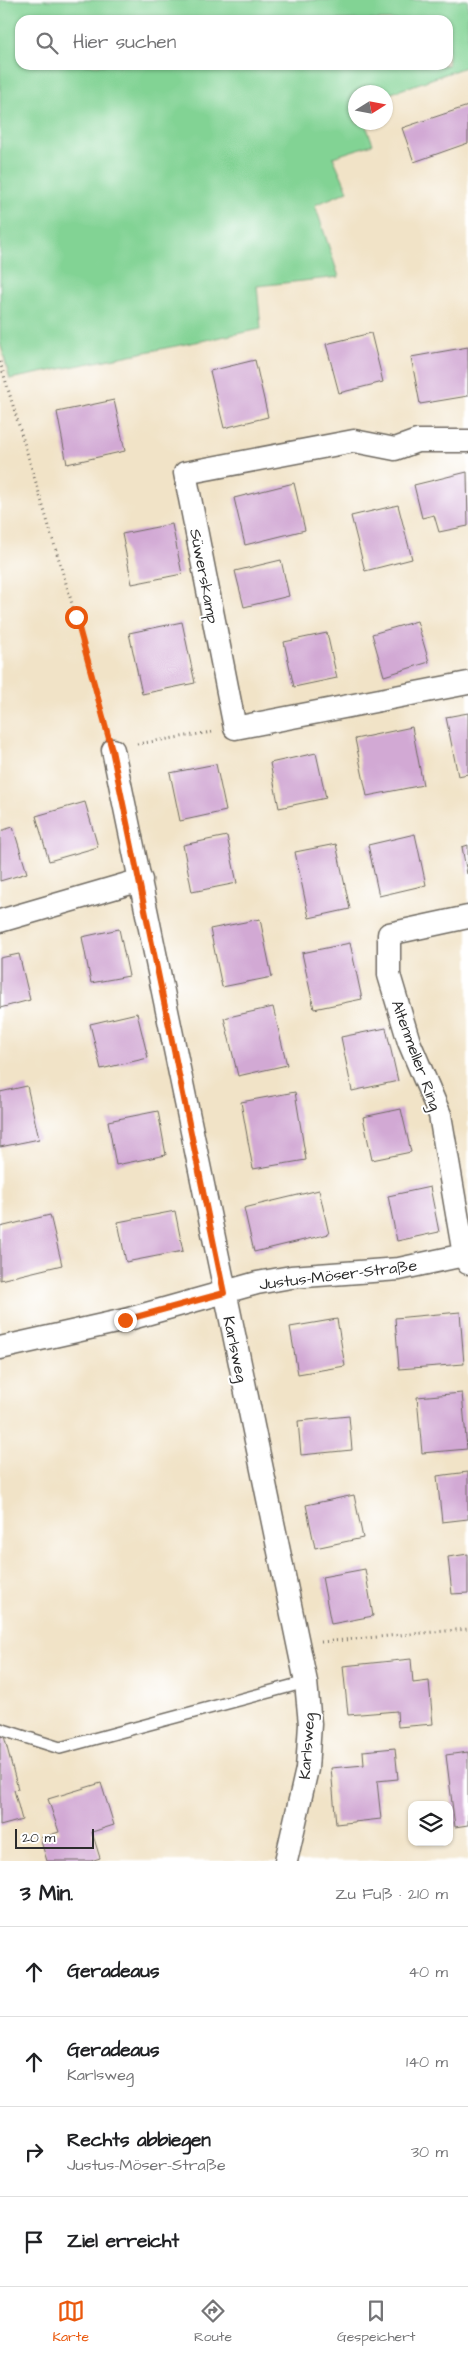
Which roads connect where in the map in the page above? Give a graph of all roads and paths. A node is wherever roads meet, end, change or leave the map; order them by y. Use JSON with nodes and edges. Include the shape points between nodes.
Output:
{"nodes":[{"id":1,"x":0,"y":362,"type":"edge"},
{"id":2,"x":468,"y":441,"type":"edge"},
{"id":3,"x":468,"y":683,"type":"edge"},
{"id":4,"x":235,"y":728,"type":"junction"},
{"id":5,"x":112,"y":750,"type":"junction"},
{"id":6,"x":140,"y":880,"type":"junction"},
{"id":7,"x":468,"y":917,"type":"edge"},
{"id":8,"x":0,"y":921,"type":"edge"},
{"id":9,"x":466,"y":1259,"type":"edge"},
{"id":10,"x":224,"y":1293,"type":"junction"},
{"id":11,"x":0,"y":1348,"type":"edge"},
{"id":12,"x":468,"y":1630,"type":"edge"},
{"id":13,"x":298,"y":1644,"type":"junction"},
{"id":14,"x":306,"y":1682,"type":"junction"},
{"id":15,"x":0,"y":1729,"type":"edge"},
{"id":16,"x":286,"y":1861,"type":"edge"}],
"edges":[{"from":1,"to":5,"type":"path"},
{"from":2,"to":4,"type":"street","name":"Süwerskamp","via":[[417,440],[395,449],[354,441],[185,473]]},
{"from":3,"to":4,"type":"street"},
{"from":4,"to":5,"type":"path"},
{"from":5,"to":6,"type":"street","name":"Karlsweg"},
{"from":6,"to":8,"type":"street"},
{"from":6,"to":10,"type":"street","name":"Karlsweg"},
{"from":7,"to":9,"type":"street","name":"Altenmeller Ring","via":[[388,934],[389,975],[409,1042],[440,1115]]},
{"from":9,"to":10,"type":"street","name":"Justus-Möser-Straße","via":[[398,1269],[290,1277]]},
{"from":10,"to":11,"type":"street","name":"Justus-Möser-Straße","via":[[125,1320]]},
{"from":10,"to":13,"type":"street","name":"Karlsweg"},
{"from":12,"to":13,"type":"path"},
{"from":13,"to":14,"type":"street","name":"Karlsweg"},
{"from":14,"to":15,"type":"lane","via":[[60,1748]]},
{"from":14,"to":16,"type":"street","name":"Karlsweg","via":[[310,1724],[307,1769]]}]}
